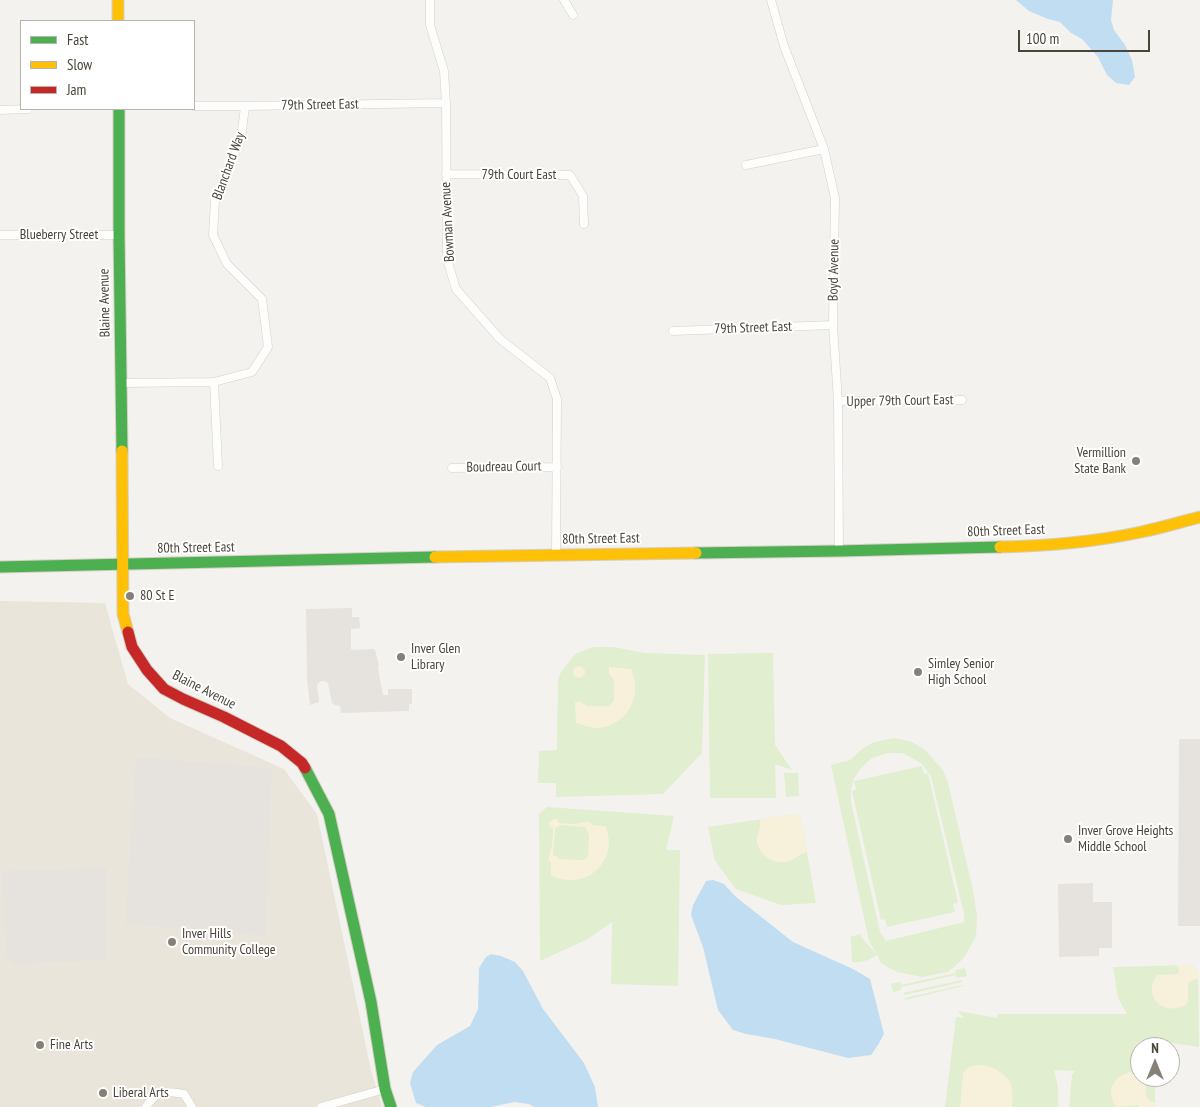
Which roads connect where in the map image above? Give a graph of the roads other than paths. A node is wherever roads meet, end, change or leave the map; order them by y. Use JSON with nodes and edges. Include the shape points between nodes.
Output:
{"nodes":[{"id":1,"x":118,"y":0,"type":"edge"},
{"id":2,"x":430,"y":0,"type":"edge"},
{"id":3,"x":564,"y":0,"type":"edge"},
{"id":4,"x":772,"y":0,"type":"edge"},
{"id":5,"x":572,"y":15,"type":"dead end"},
{"id":6,"x":118,"y":20,"type":"edge"},
{"id":7,"x":446,"y":103,"type":"junction"},
{"id":8,"x":195,"y":106,"type":"edge"},
{"id":9,"x":245,"y":106,"type":"junction"},
{"id":10,"x":20,"y":109,"type":"edge"},
{"id":11,"x":0,"y":110,"type":"edge"},
{"id":12,"x":119,"y":110,"type":"edge"},
{"id":13,"x":824,"y":149,"type":"junction"},
{"id":14,"x":746,"y":165,"type":"dead end"},
{"id":15,"x":446,"y":174,"type":"junction"},
{"id":16,"x":584,"y":224,"type":"dead end"},
{"id":17,"x":0,"y":235,"type":"edge"},
{"id":18,"x":119,"y":235,"type":"junction"},
{"id":19,"x":833,"y":325,"type":"junction"},
{"id":20,"x":673,"y":331,"type":"dead end"},
{"id":21,"x":214,"y":382,"type":"junction"},
{"id":22,"x":122,"y":383,"type":"junction"},
{"id":23,"x":962,"y":400,"type":"dead end"},
{"id":24,"x":838,"y":401,"type":"junction"},
{"id":25,"x":218,"y":466,"type":"dead end"},
{"id":26,"x":557,"y":467,"type":"junction"},
{"id":27,"x":452,"y":468,"type":"dead end"},
{"id":28,"x":1200,"y":517,"type":"edge"},
{"id":29,"x":839,"y":551,"type":"junction"},
{"id":30,"x":556,"y":554,"type":"junction"},
{"id":31,"x":122,"y":564,"type":"junction"},
{"id":32,"x":0,"y":567,"type":"edge"},
{"id":33,"x":385,"y":1089,"type":"junction"},
{"id":34,"x":146,"y":1107,"type":"edge"},
{"id":35,"x":192,"y":1107,"type":"edge"},
{"id":36,"x":320,"y":1107,"type":"edge"},
{"id":37,"x":391,"y":1107,"type":"edge"}],
"edges":[{"from":1,"to":6,"type":"street"},
{"from":2,"to":7,"type":"street","name":"Bowman Avenue","via":[[430,25],[444,71]]},
{"from":3,"to":5,"type":"street"},
{"from":4,"to":13,"type":"street","name":"Boyd Avenue","via":[[784,46]]},
{"from":7,"to":9,"type":"street","name":"79th Street East"},
{"from":7,"to":15,"type":"street","name":"Bowman Avenue"},
{"from":8,"to":9,"type":"street","name":"79th Street East"},
{"from":9,"to":21,"type":"street","name":"Blanchard Way","via":[[242,139],[215,201],[213,235],[227,264],[262,299],[268,347],[252,372]]},
{"from":10,"to":11,"type":"street"},
{"from":12,"to":18,"type":"street","name":"Blaine Avenue"},
{"from":13,"to":14,"type":"street"},
{"from":13,"to":19,"type":"street","name":"Boyd Avenue","via":[[835,198]]},
{"from":15,"to":16,"type":"street","name":"79th Court East","via":[[570,175],[582,196]]},
{"from":15,"to":26,"type":"street","name":"Bowman Avenue","via":[[447,259],[456,289],[500,339],[550,378],[557,400]]},
{"from":17,"to":18,"type":"street","name":"Blueberry Street"},
{"from":18,"to":22,"type":"street","name":"Blaine Avenue"},
{"from":19,"to":20,"type":"street","name":"79th Street East"},
{"from":19,"to":24,"type":"street","name":"Boyd Avenue"},
{"from":21,"to":22,"type":"street","name":"Blanchard Way"},
{"from":21,"to":25,"type":"street"},
{"from":22,"to":31,"type":"street","name":"Blaine Avenue"},
{"from":23,"to":24,"type":"street","name":"Upper 79th Court East"},
{"from":24,"to":29,"type":"street","name":"Boyd Avenue"},
{"from":26,"to":27,"type":"street","name":"Boudreau Court"},
{"from":26,"to":30,"type":"street","name":"Bowman Avenue"},
{"from":28,"to":29,"type":"street","name":"80th Street East","via":[[1141,532],[1040,546]]},
{"from":29,"to":30,"type":"street","name":"80th Street East"},
{"from":30,"to":31,"type":"street","name":"80th Street East"},
{"from":31,"to":32,"type":"street","name":"80th Street East"},
{"from":31,"to":33,"type":"street","name":"Blaine Avenue","via":[[123,614],[132,647],[147,670],[164,689],[281,746],[302,763],[314,785],[331,824],[371,1002]]},
{"from":33,"to":36,"type":"street"},
{"from":33,"to":37,"type":"street","name":"Blaine Avenue"},
{"from":34,"to":35,"type":"street","via":[[152,1098],[166,1091],[184,1094]]}]}
